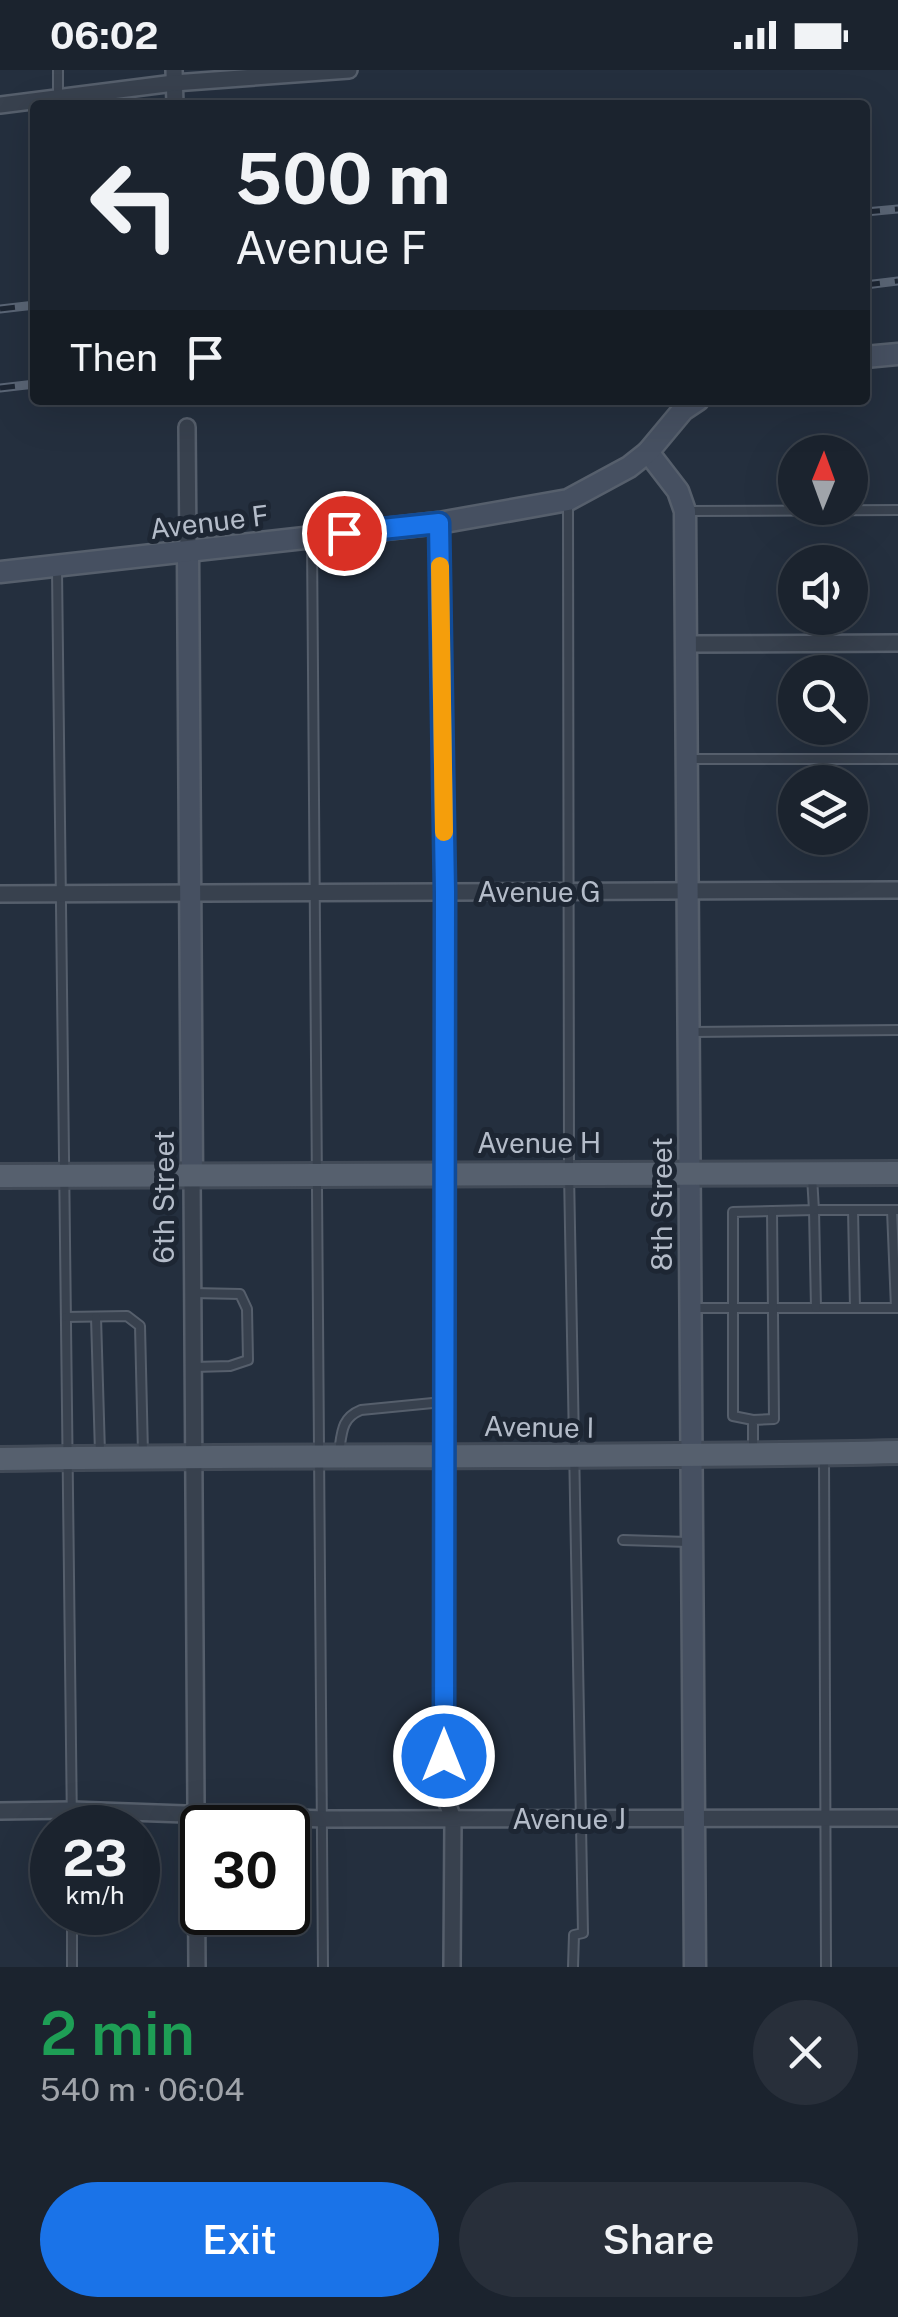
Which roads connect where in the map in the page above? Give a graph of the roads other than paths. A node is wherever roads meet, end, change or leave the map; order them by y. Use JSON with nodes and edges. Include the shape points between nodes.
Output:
{"nodes":[{"id":1,"x":58,"y":70,"type":"edge"},
{"id":2,"x":348,"y":70,"type":"edge"},
{"id":3,"x":312,"y":72,"type":"edge"},
{"id":4,"x":174,"y":77,"type":"edge"},
{"id":5,"x":58,"y":99,"type":"junction"},
{"id":6,"x":48,"y":100,"type":"edge"},
{"id":7,"x":30,"y":102,"type":"edge"},
{"id":8,"x":0,"y":105,"type":"edge"},
{"id":9,"x":898,"y":354,"type":"edge"},
{"id":10,"x":870,"y":357,"type":"edge"},
{"id":11,"x":690,"y":405,"type":"edge"},
{"id":12,"x":187,"y":427,"type":"dead end"},
{"id":13,"x":648,"y":452,"type":"junction"},
{"id":14,"x":568,"y":500,"type":"junction"},
{"id":15,"x":898,"y":510,"type":"edge"},
{"id":16,"x":684,"y":511,"type":"junction"},
{"id":17,"x":439,"y":523,"type":"junction"},
{"id":18,"x":312,"y":537,"type":"junction"},
{"id":19,"x":188,"y":554,"type":"junction"},
{"id":20,"x":57,"y":566,"type":"junction"},
{"id":21,"x":0,"y":572,"type":"edge"},
{"id":22,"x":898,"y":643,"type":"edge"},
{"id":23,"x":686,"y":644,"type":"junction"},
{"id":24,"x":686,"y":759,"type":"junction"},
{"id":25,"x":898,"y":759,"type":"edge"},
{"id":26,"x":898,"y":890,"type":"edge"},
{"id":27,"x":687,"y":891,"type":"junction"},
{"id":28,"x":316,"y":892,"type":"junction"},
{"id":29,"x":445,"y":892,"type":"junction"},
{"id":30,"x":570,"y":892,"type":"junction"},
{"id":31,"x":190,"y":893,"type":"junction"},
{"id":32,"x":0,"y":894,"type":"edge"},
{"id":33,"x":60,"y":894,"type":"junction"},
{"id":34,"x":898,"y":1030,"type":"edge"},
{"id":35,"x":688,"y":1032,"type":"junction"},
{"id":36,"x":318,"y":1173,"type":"junction"},
{"id":37,"x":444,"y":1173,"type":"junction"},
{"id":38,"x":569,"y":1173,"type":"junction"},
{"id":39,"x":689,"y":1173,"type":"junction"},
{"id":40,"x":812,"y":1173,"type":"junction"},
{"id":41,"x":898,"y":1173,"type":"edge"},
{"id":42,"x":0,"y":1176,"type":"edge"},
{"id":43,"x":65,"y":1176,"type":"junction"},
{"id":44,"x":192,"y":1176,"type":"junction"},
{"id":45,"x":814,"y":1210,"type":"junction"},
{"id":46,"x":852,"y":1210,"type":"junction"},
{"id":47,"x":895,"y":1210,"type":"edge"},
{"id":48,"x":772,"y":1211,"type":"junction"},
{"id":49,"x":193,"y":1293,"type":"junction"},
{"id":50,"x":690,"y":1308,"type":"junction"},
{"id":51,"x":734,"y":1308,"type":"junction"},
{"id":52,"x":774,"y":1308,"type":"junction"},
{"id":53,"x":816,"y":1308,"type":"junction"},
{"id":54,"x":855,"y":1308,"type":"junction"},
{"id":55,"x":897,"y":1308,"type":"edge"},
{"id":56,"x":66,"y":1317,"type":"junction"},
{"id":57,"x":96,"y":1317,"type":"junction"},
{"id":58,"x":193,"y":1367,"type":"junction"},
{"id":59,"x":444,"y":1402,"type":"junction"},
{"id":60,"x":753,"y":1420,"type":"junction"},
{"id":61,"x":898,"y":1452,"type":"edge"},
{"id":62,"x":824,"y":1453,"type":"junction"},
{"id":63,"x":444,"y":1455,"type":"junction"},
{"id":64,"x":753,"y":1455,"type":"junction"},
{"id":65,"x":329,"y":1457,"type":"junction"},
{"id":66,"x":692,"y":1457,"type":"junction"},
{"id":67,"x":67,"y":1458,"type":"junction"},
{"id":68,"x":100,"y":1458,"type":"junction"},
{"id":69,"x":143,"y":1458,"type":"junction"},
{"id":70,"x":194,"y":1458,"type":"junction"},
{"id":71,"x":572,"y":1458,"type":"junction"},
{"id":72,"x":0,"y":1459,"type":"edge"},
{"id":73,"x":623,"y":1540,"type":"dead end"},
{"id":74,"x":692,"y":1542,"type":"junction"},
{"id":75,"x":72,"y":1805,"type":"edge"},
{"id":76,"x":196,"y":1805,"type":"edge"},
{"id":77,"x":0,"y":1811,"type":"edge"},
{"id":78,"x":30,"y":1811,"type":"edge"},
{"id":79,"x":310,"y":1818,"type":"edge"},
{"id":80,"x":579,"y":1818,"type":"junction"},
{"id":81,"x":826,"y":1818,"type":"junction"},
{"id":82,"x":898,"y":1818,"type":"edge"},
{"id":83,"x":324,"y":1819,"type":"junction"},
{"id":84,"x":454,"y":1819,"type":"junction"},
{"id":85,"x":694,"y":1819,"type":"junction"},
{"id":86,"x":72,"y":1935,"type":"edge"},
{"id":87,"x":197,"y":1935,"type":"edge"},
{"id":88,"x":72,"y":1967,"type":"edge"},
{"id":89,"x":197,"y":1967,"type":"edge"},
{"id":90,"x":323,"y":1967,"type":"edge"},
{"id":91,"x":452,"y":1967,"type":"edge"},
{"id":92,"x":574,"y":1967,"type":"edge"},
{"id":93,"x":695,"y":1967,"type":"edge"},
{"id":94,"x":826,"y":1967,"type":"edge"}],
"edges":[{"from":1,"to":5,"type":"lane"},
{"from":2,"to":3,"type":"street"},
{"from":3,"to":4,"type":"street"},
{"from":4,"to":5,"type":"street"},
{"from":5,"to":6,"type":"street"},
{"from":7,"to":8,"type":"street"},
{"from":9,"to":10,"type":"street"},
{"from":11,"to":13,"type":"street","name":"Avenue F"},
{"from":12,"to":19,"type":"street","name":"6th Street"},
{"from":13,"to":14,"type":"street","name":"Avenue F"},
{"from":13,"to":16,"type":"street","name":"8th Street","via":[[678,491]]},
{"from":14,"to":17,"type":"street","name":"Avenue F"},
{"from":14,"to":30,"type":"lane"},
{"from":15,"to":16,"type":"lane"},
{"from":16,"to":23,"type":"street","name":"8th Street"},
{"from":17,"to":18,"type":"street","name":"Avenue F"},
{"from":17,"to":29,"type":"street"},
{"from":18,"to":19,"type":"street","name":"Avenue F"},
{"from":18,"to":28,"type":"lane"},
{"from":19,"to":20,"type":"street","name":"Avenue F"},
{"from":19,"to":31,"type":"street","name":"6th Street"},
{"from":20,"to":21,"type":"street","name":"Avenue F"},
{"from":20,"to":33,"type":"lane"},
{"from":22,"to":23,"type":"street"},
{"from":23,"to":24,"type":"street","name":"8th Street"},
{"from":24,"to":25,"type":"lane"},
{"from":24,"to":27,"type":"street","name":"8th Street"},
{"from":26,"to":27,"type":"street","name":"Avenue G"},
{"from":27,"to":30,"type":"street","name":"Avenue G"},
{"from":27,"to":35,"type":"street","name":"8th Street"},
{"from":28,"to":29,"type":"street","name":"Avenue G"},
{"from":28,"to":31,"type":"street","name":"Avenue G"},
{"from":28,"to":36,"type":"lane"},
{"from":29,"to":30,"type":"street","name":"Avenue G"},
{"from":29,"to":37,"type":"street"},
{"from":30,"to":38,"type":"lane"},
{"from":31,"to":33,"type":"street","name":"Avenue G"},
{"from":31,"to":44,"type":"street","name":"6th Street"},
{"from":32,"to":33,"type":"street","name":"Avenue G"},
{"from":33,"to":43,"type":"lane"},
{"from":34,"to":35,"type":"lane"},
{"from":35,"to":39,"type":"street","name":"8th Street"},
{"from":36,"to":37,"type":"main road","name":"Avenue H"},
{"from":36,"to":44,"type":"main road","name":"Avenue H"},
{"from":36,"to":65,"type":"lane"},
{"from":37,"to":38,"type":"main road","name":"Avenue H"},
{"from":37,"to":59,"type":"street"},
{"from":38,"to":39,"type":"main road","name":"Avenue H"},
{"from":38,"to":71,"type":"lane"},
{"from":39,"to":40,"type":"main road","name":"Avenue H"},
{"from":39,"to":50,"type":"street","name":"8th Street"},
{"from":40,"to":41,"type":"main road","name":"Avenue H"},
{"from":40,"to":45,"type":"lane"},
{"from":42,"to":43,"type":"main road","name":"Avenue H"},
{"from":43,"to":44,"type":"main road","name":"Avenue H"},
{"from":43,"to":56,"type":"lane"},
{"from":44,"to":49,"type":"street","name":"6th Street"},
{"from":45,"to":46,"type":"lane"},
{"from":45,"to":48,"type":"lane"},
{"from":45,"to":53,"type":"lane"},
{"from":46,"to":47,"type":"lane"},
{"from":46,"to":54,"type":"lane"},
{"from":47,"to":55,"type":"lane"},
{"from":48,"to":51,"type":"lane","via":[[734,1212]]},
{"from":48,"to":52,"type":"lane"},
{"from":49,"to":58,"type":"street","name":"6th Street"},
{"from":49,"to":58,"type":"lane","via":[[240,1294],[247,1310],[248,1360]]},
{"from":50,"to":51,"type":"lane"},
{"from":50,"to":66,"type":"street","name":"8th Street"},
{"from":51,"to":52,"type":"lane"},
{"from":51,"to":60,"type":"lane","via":[[733,1416]]},
{"from":52,"to":53,"type":"lane"},
{"from":52,"to":60,"type":"lane","via":[[774,1419]]},
{"from":53,"to":54,"type":"lane"},
{"from":54,"to":55,"type":"lane"},
{"from":56,"to":57,"type":"lane"},
{"from":56,"to":67,"type":"lane"},
{"from":57,"to":68,"type":"lane"},
{"from":57,"to":69,"type":"lane","via":[[127,1316],[140,1326]]},
{"from":58,"to":70,"type":"street","name":"6th Street"},
{"from":59,"to":63,"type":"street"},
{"from":59,"to":65,"type":"lane","via":[[351,1414]]},
{"from":60,"to":64,"type":"lane"},
{"from":61,"to":62,"type":"main road","name":"Avenue I"},
{"from":62,"to":64,"type":"main road","name":"Avenue I"},
{"from":62,"to":81,"type":"lane"},
{"from":63,"to":65,"type":"main road","name":"Avenue I"},
{"from":63,"to":71,"type":"main road","name":"Avenue I"},
{"from":63,"to":84,"type":"street","via":[[444,1794]]},
{"from":64,"to":66,"type":"main road","name":"Avenue I"},
{"from":65,"to":70,"type":"main road","name":"Avenue I"},
{"from":65,"to":83,"type":"lane"},
{"from":66,"to":71,"type":"main road","name":"Avenue I"},
{"from":66,"to":74,"type":"street","name":"8th Street"},
{"from":67,"to":68,"type":"main road","name":"Avenue I"},
{"from":67,"to":72,"type":"main road","name":"Avenue I"},
{"from":67,"to":75,"type":"lane"},
{"from":68,"to":69,"type":"main road","name":"Avenue I"},
{"from":69,"to":70,"type":"main road","name":"Avenue I"},
{"from":70,"to":76,"type":"street","name":"6th Street"},
{"from":71,"to":80,"type":"lane"},
{"from":73,"to":74,"type":"lane"},
{"from":74,"to":85,"type":"street","name":"8th Street"},
{"from":77,"to":78,"type":"street","name":"Avenue J"},
{"from":79,"to":83,"type":"street","name":"Avenue J"},
{"from":80,"to":84,"type":"street","name":"Avenue J"},
{"from":80,"to":85,"type":"street","name":"Avenue J"},
{"from":80,"to":92,"type":"lane","via":[[583,1933],[574,1935]]},
{"from":81,"to":82,"type":"street","name":"Avenue J"},
{"from":81,"to":85,"type":"street","name":"Avenue J"},
{"from":81,"to":94,"type":"lane"},
{"from":83,"to":84,"type":"street","name":"Avenue J"},
{"from":83,"to":90,"type":"lane"},
{"from":84,"to":91,"type":"street"},
{"from":85,"to":93,"type":"street","name":"8th Street"},
{"from":86,"to":88,"type":"lane"},
{"from":87,"to":89,"type":"street","name":"6th Street"}]}
